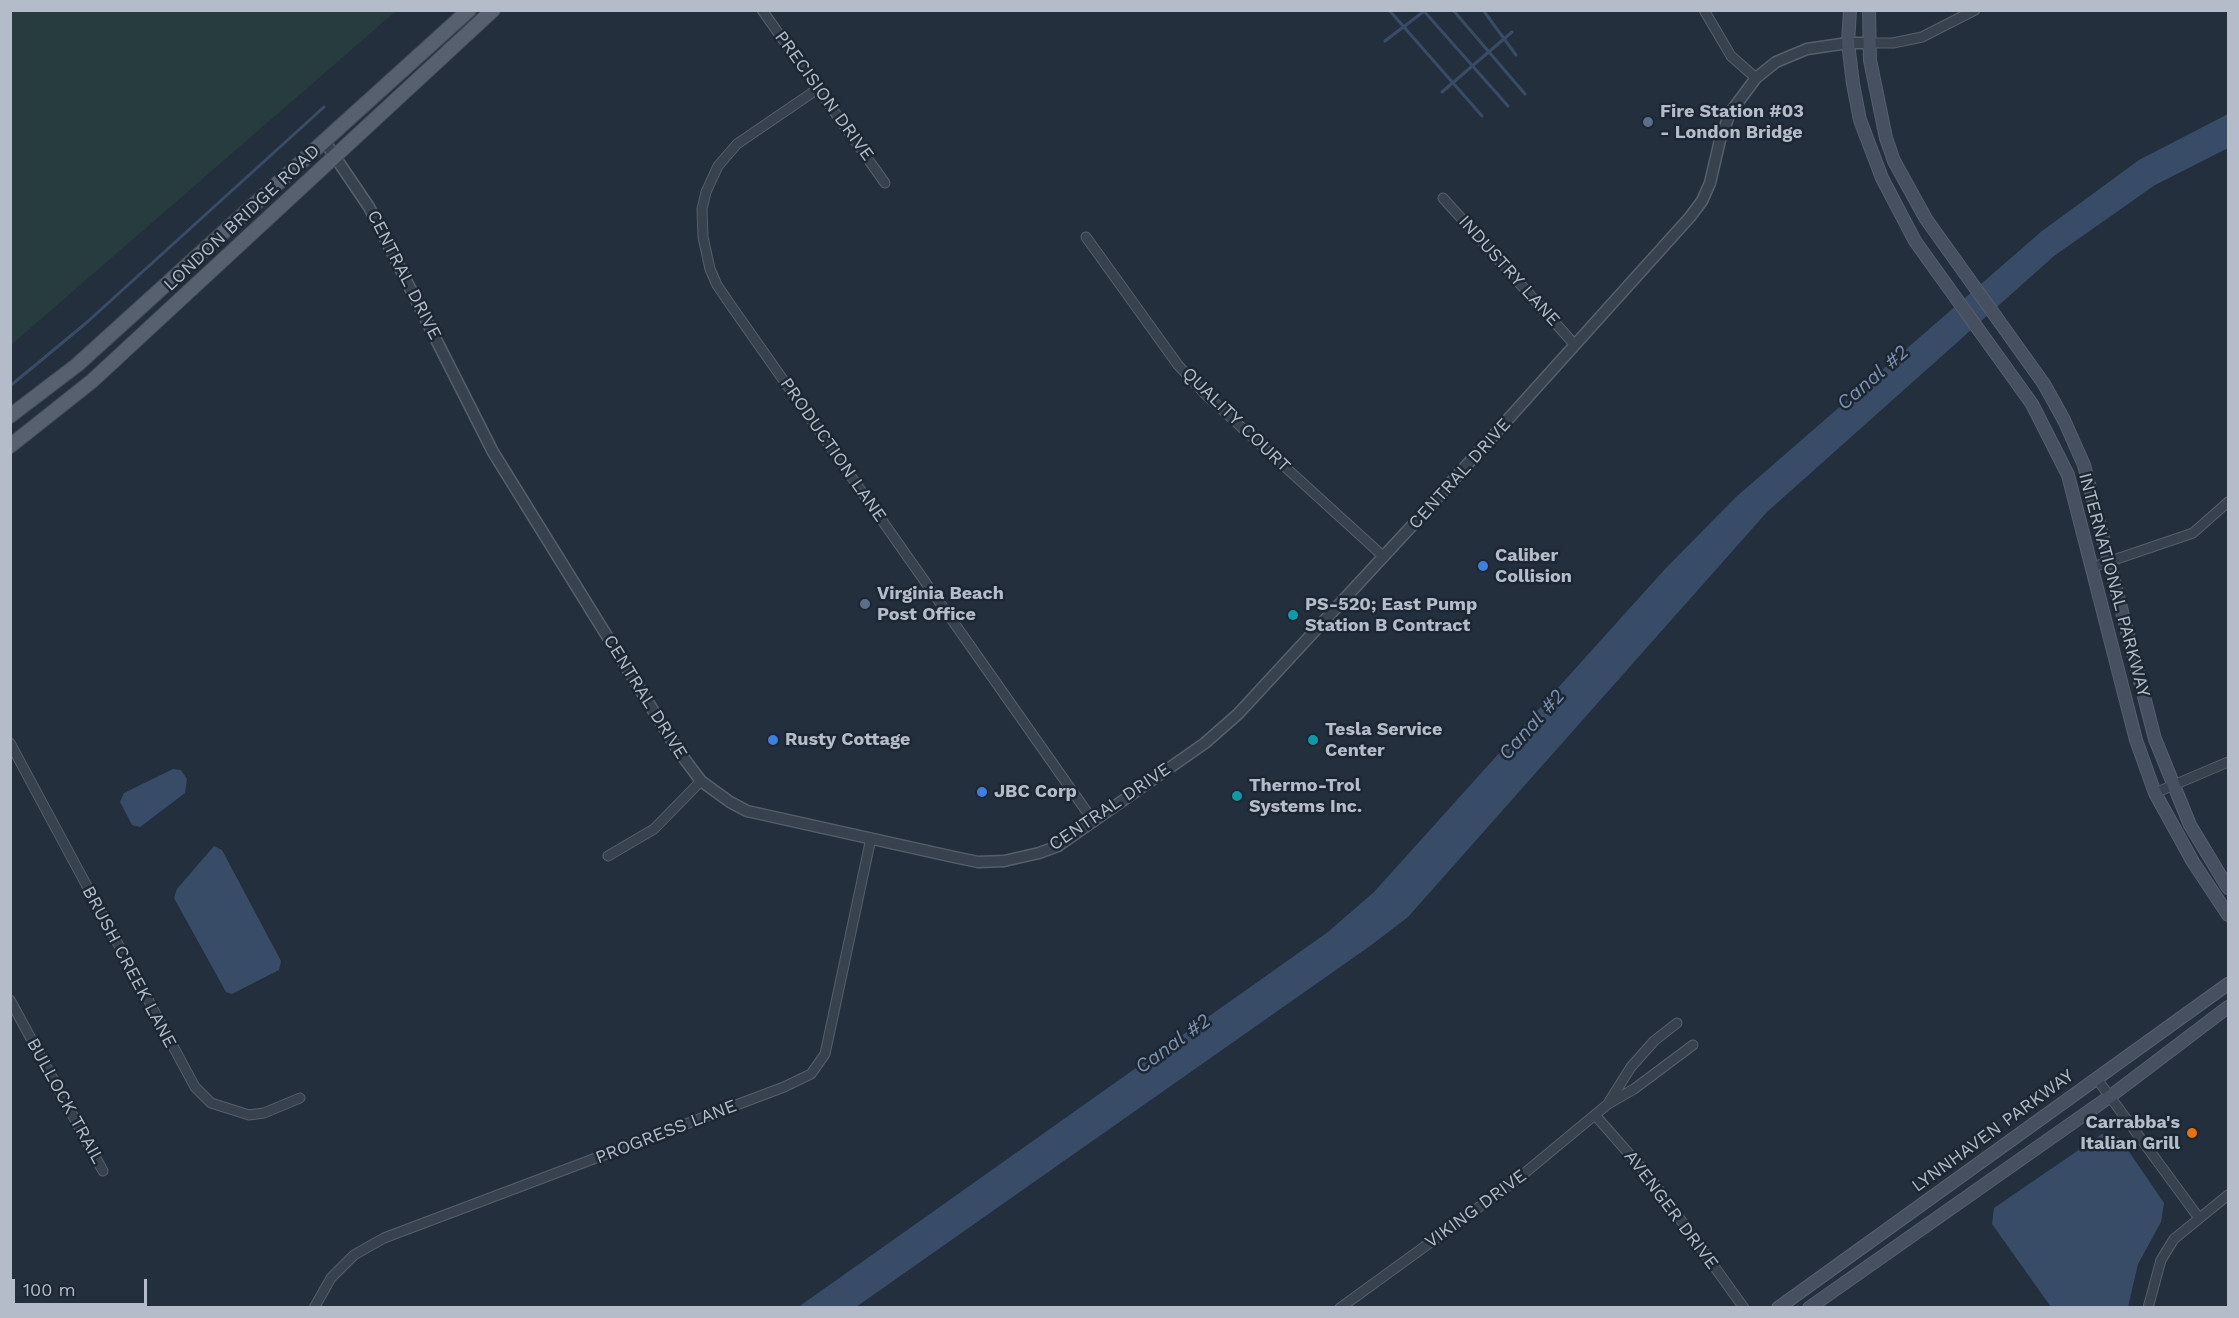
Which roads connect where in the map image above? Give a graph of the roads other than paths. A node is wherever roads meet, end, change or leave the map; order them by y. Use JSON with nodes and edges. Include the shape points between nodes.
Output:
{"nodes":[{"id":1,"x":469,"y":10,"type":"edge"},
{"id":2,"x":494,"y":10,"type":"edge"},
{"id":3,"x":762,"y":10,"type":"edge"},
{"id":4,"x":1704,"y":10,"type":"edge"},
{"id":5,"x":1850,"y":10,"type":"edge"},
{"id":6,"x":1869,"y":10,"type":"edge"},
{"id":7,"x":1975,"y":10,"type":"edge"},
{"id":8,"x":1848,"y":43,"type":"junction"},
{"id":9,"x":1869,"y":43,"type":"junction"},
{"id":10,"x":1756,"y":78,"type":"junction"},
{"id":11,"x":819,"y":88,"type":"junction"},
{"id":12,"x":325,"y":142,"type":"junction"},
{"id":13,"x":337,"y":156,"type":"junction"},
{"id":14,"x":885,"y":183,"type":"dead end"},
{"id":15,"x":1443,"y":198,"type":"dead end"},
{"id":16,"x":1086,"y":237,"type":"dead end"},
{"id":17,"x":1575,"y":345,"type":"junction"},
{"id":18,"x":10,"y":416,"type":"edge"},
{"id":19,"x":10,"y":446,"type":"edge"},
{"id":20,"x":2229,"y":502,"type":"edge"},
{"id":21,"x":1384,"y":557,"type":"junction"},
{"id":22,"x":2111,"y":560,"type":"junction"},
{"id":23,"x":2093,"y":567,"type":"junction"},
{"id":24,"x":10,"y":743,"type":"edge"},
{"id":25,"x":2229,"y":762,"type":"edge"},
{"id":26,"x":701,"y":781,"type":"junction"},
{"id":27,"x":2172,"y":785,"type":"junction"},
{"id":28,"x":2155,"y":793,"type":"junction"},
{"id":29,"x":1094,"y":822,"type":"junction"},
{"id":30,"x":871,"y":838,"type":"junction"},
{"id":31,"x":608,"y":856,"type":"dead end"},
{"id":32,"x":2229,"y":888,"type":"edge"},
{"id":33,"x":2229,"y":915,"type":"edge"},
{"id":34,"x":2229,"y":984,"type":"edge"},
{"id":35,"x":10,"y":1000,"type":"edge"},
{"id":36,"x":2229,"y":1007,"type":"edge"},
{"id":37,"x":1677,"y":1023,"type":"dead end"},
{"id":38,"x":1693,"y":1045,"type":"dead end"},
{"id":39,"x":2097,"y":1079,"type":"junction"},
{"id":40,"x":2112,"y":1095,"type":"junction"},
{"id":41,"x":300,"y":1098,"type":"dead end"},
{"id":42,"x":1608,"y":1104,"type":"junction"},
{"id":43,"x":1595,"y":1115,"type":"junction"},
{"id":44,"x":103,"y":1171,"type":"dead end"},
{"id":45,"x":2229,"y":1195,"type":"edge"},
{"id":46,"x":2199,"y":1218,"type":"junction"},
{"id":47,"x":314,"y":1308,"type":"edge"},
{"id":48,"x":1340,"y":1308,"type":"edge"},
{"id":49,"x":1744,"y":1308,"type":"edge"},
{"id":50,"x":1778,"y":1308,"type":"edge"},
{"id":51,"x":1809,"y":1308,"type":"edge"},
{"id":52,"x":2148,"y":1308,"type":"edge"}],
"edges":[{"from":1,"to":12,"type":"main road","name":"LONDON BRIDGE ROAD"},
{"from":2,"to":13,"type":"main road","name":"LONDON BRIDGE ROAD"},
{"from":3,"to":11,"type":"street","name":"PRECISION DRIVE"},
{"from":4,"to":10,"type":"street","via":[[1731,56]]},
{"from":5,"to":8,"type":"main road","name":"INTERNATIONAL PARKWAY"},
{"from":6,"to":9,"type":"main road","name":"INTERNATIONAL PARKWAY"},
{"from":7,"to":9,"type":"street","via":[[1922,37]]},
{"from":8,"to":9,"type":"street","name":"CENTRAL DRIVE"},
{"from":8,"to":10,"type":"street","name":"CENTRAL DRIVE","via":[[1807,49],[1776,62]]},
{"from":8,"to":23,"type":"main road","name":"INTERNATIONAL PARKWAY","via":[[1860,120],[1900,218],[2032,404],[2068,476]]},
{"from":9,"to":22,"type":"main road","name":"INTERNATIONAL PARKWAY","via":[[1880,111],[1894,161],[1926,219],[2044,384],[2084,465]]},
{"from":10,"to":17,"type":"street","name":"CENTRAL DRIVE","via":[[1726,120],[1702,201]]},
{"from":11,"to":14,"type":"street","name":"PRECISION DRIVE"},
{"from":11,"to":29,"type":"street","name":"PRODUCTION LANE","via":[[737,144],[718,166],[702,209],[710,269],[732,307]]},
{"from":12,"to":13,"type":"street","name":"CENTRAL DRIVE"},
{"from":12,"to":18,"type":"main road","name":"LONDON BRIDGE ROAD","via":[[81,362]]},
{"from":13,"to":19,"type":"main road","name":"LONDON BRIDGE ROAD","via":[[92,381]]},
{"from":13,"to":26,"type":"street","name":"CENTRAL DRIVE","via":[[369,207],[493,452],[676,749]]},
{"from":15,"to":17,"type":"street","name":"INDUSTRY LANE"},
{"from":16,"to":21,"type":"street","name":"QUALITY COURT","via":[[1178,365],[1205,394]]},
{"from":17,"to":21,"type":"street","name":"CENTRAL DRIVE"},
{"from":20,"to":22,"type":"street","via":[[2193,533]]},
{"from":21,"to":29,"type":"street","name":"CENTRAL DRIVE","via":[[1238,714],[1205,743]]},
{"from":22,"to":23,"type":"street"},
{"from":22,"to":27,"type":"main road","name":"INTERNATIONAL PARKWAY","via":[[2155,739]]},
{"from":23,"to":28,"type":"main road","name":"INTERNATIONAL PARKWAY","via":[[2136,740]]},
{"from":24,"to":41,"type":"street","name":"BRUSH CREEK LANE","via":[[195,1087],[211,1103],[249,1115]]},
{"from":25,"to":27,"type":"street"},
{"from":26,"to":30,"type":"street","name":"CENTRAL DRIVE","via":[[747,811]]},
{"from":26,"to":31,"type":"street","via":[[654,829]]},
{"from":27,"to":28,"type":"street"},
{"from":27,"to":32,"type":"main road","name":"INTERNATIONAL PARKWAY","via":[[2190,825]]},
{"from":28,"to":33,"type":"main road","name":"INTERNATIONAL PARKWAY","via":[[2193,862]]},
{"from":29,"to":30,"type":"street","name":"CENTRAL DRIVE","via":[[1052,848],[1004,861],[978,861]]},
{"from":30,"to":47,"type":"street","name":"PROGRESS LANE","via":[[825,1054],[811,1074],[784,1088],[384,1238],[354,1255],[331,1278]]},
{"from":34,"to":39,"type":"main road","name":"LYNNHAVEN PARKWAY"},
{"from":35,"to":44,"type":"street","name":"BULLOCK TRAIL"},
{"from":36,"to":40,"type":"main road","name":"LYNNHAVEN PARKWAY"},
{"from":37,"to":42,"type":"street","name":"VIKING DRIVE","via":[[1630,1067]]},
{"from":38,"to":42,"type":"street","name":"VIKING DRIVE"},
{"from":39,"to":40,"type":"street"},
{"from":39,"to":50,"type":"main road","name":"LYNNHAVEN PARKWAY"},
{"from":40,"to":46,"type":"street"},
{"from":40,"to":51,"type":"main road","name":"LYNNHAVEN PARKWAY"},
{"from":42,"to":43,"type":"street","name":"VIKING DRIVE"},
{"from":43,"to":48,"type":"street","name":"VIKING DRIVE","via":[[1515,1181]]},
{"from":43,"to":49,"type":"street","name":"AVENGER DRIVE","via":[[1652,1180]]},
{"from":45,"to":46,"type":"street"},
{"from":46,"to":52,"type":"street","via":[[2166,1251]]}]}
